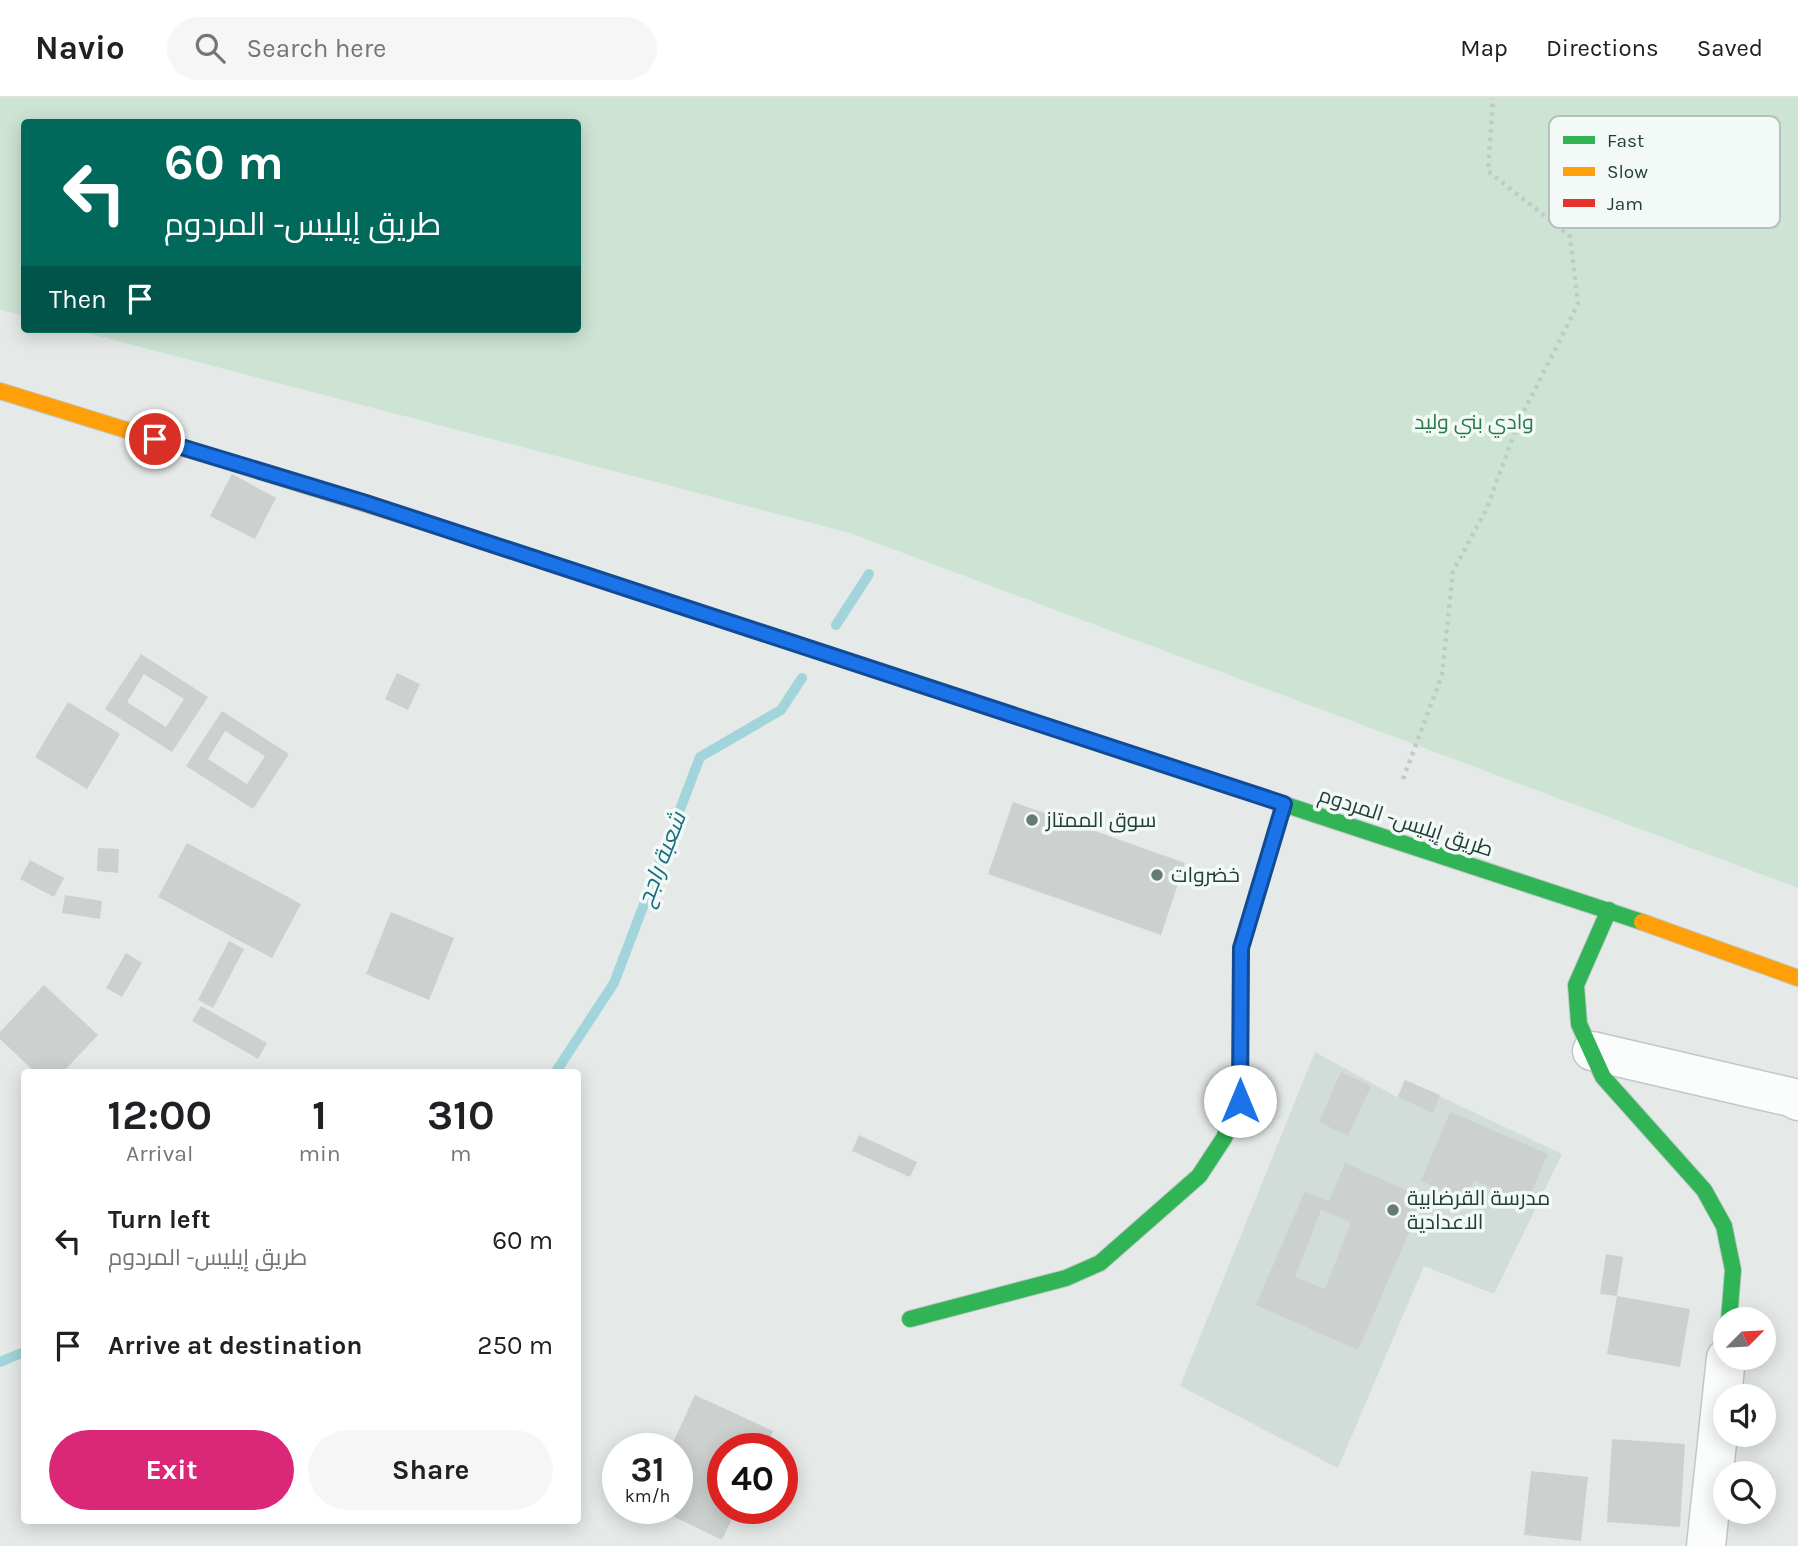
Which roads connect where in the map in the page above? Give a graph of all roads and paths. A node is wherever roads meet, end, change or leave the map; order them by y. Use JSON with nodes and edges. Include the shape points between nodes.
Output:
{"nodes":[{"id":1,"x":1493,"y":98,"type":"edge"},
{"id":2,"x":1549,"y":219,"type":"edge"},
{"id":3,"x":1560,"y":228,"type":"edge"},
{"id":4,"x":0,"y":391,"type":"edge"},
{"id":5,"x":1403,"y":779,"type":"dead end"},
{"id":6,"x":1284,"y":804,"type":"junction"},
{"id":7,"x":1609,"y":910,"type":"junction"},
{"id":8,"x":1798,"y":978,"type":"edge"},
{"id":9,"x":1592,"y":1051,"type":"junction"},
{"id":10,"x":1798,"y":1101,"type":"edge"},
{"id":11,"x":1730,"y":1307,"type":"edge"},
{"id":12,"x":910,"y":1319,"type":"dead end"},
{"id":13,"x":1725,"y":1370,"type":"edge"},
{"id":14,"x":1706,"y":1546,"type":"edge"}],
"edges":[{"from":1,"to":2,"type":"path","via":[[1488,171]]},
{"from":3,"to":5,"type":"path","via":[[1570,236],[1578,304],[1518,423],[1487,508],[1453,571],[1442,675]]},
{"from":4,"to":6,"type":"main road","name":"طريق إيليس- المردوم","via":[[363,502]]},
{"from":6,"to":7,"type":"main road","name":"طريق إيليس- المردوم"},
{"from":6,"to":12,"type":"main road","via":[[1241,948],[1240,1101],[1224,1138],[1199,1176],[1100,1263],[1066,1278]]},
{"from":7,"to":8,"type":"main road","name":"طريق إيليس- المردوم"},
{"from":7,"to":9,"type":"main road","via":[[1576,985],[1579,1024]]},
{"from":9,"to":10,"type":"street"},
{"from":9,"to":11,"type":"main road","via":[[1603,1077],[1704,1190],[1724,1226],[1733,1270]]},
{"from":13,"to":14,"type":"street"}]}
